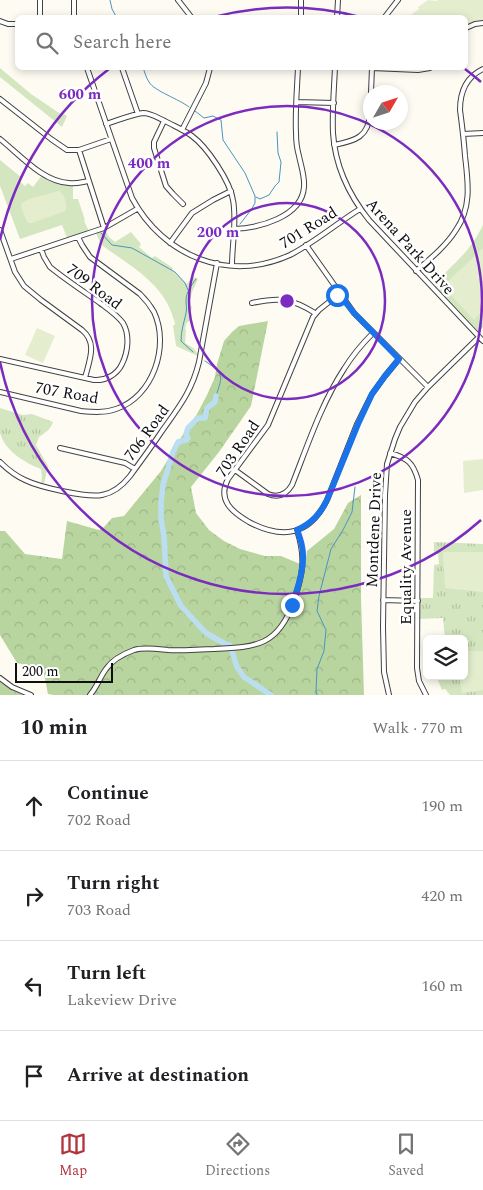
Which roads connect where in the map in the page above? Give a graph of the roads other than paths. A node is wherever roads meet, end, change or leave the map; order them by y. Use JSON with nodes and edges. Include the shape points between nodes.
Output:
{"nodes":[{"id":1,"x":40,"y":0,"type":"edge"},
{"id":2,"x":74,"y":0,"type":"edge"},
{"id":3,"x":178,"y":0,"type":"edge"},
{"id":4,"x":301,"y":0,"type":"edge"},
{"id":5,"x":338,"y":0,"type":"edge"},
{"id":6,"x":398,"y":0,"type":"edge"},
{"id":7,"x":40,"y":15,"type":"edge"},
{"id":8,"x":74,"y":15,"type":"edge"},
{"id":9,"x":190,"y":15,"type":"edge"},
{"id":10,"x":301,"y":15,"type":"edge"},
{"id":11,"x":338,"y":15,"type":"edge"},
{"id":12,"x":386,"y":15,"type":"edge"},
{"id":13,"x":0,"y":21,"type":"edge"},
{"id":14,"x":15,"y":24,"type":"edge"},
{"id":15,"x":483,"y":24,"type":"edge"},
{"id":16,"x":468,"y":27,"type":"edge"},
{"id":17,"x":483,"y":69,"type":"edge"},
{"id":18,"x":88,"y":70,"type":"edge"},
{"id":19,"x":123,"y":70,"type":"edge"},
{"id":20,"x":209,"y":70,"type":"edge"},
{"id":21,"x":298,"y":70,"type":"edge"},
{"id":22,"x":335,"y":70,"type":"edge"},
{"id":23,"x":372,"y":70,"type":"edge"},
{"id":24,"x":371,"y":85,"type":"edge"},
{"id":25,"x":0,"y":99,"type":"edge"},
{"id":26,"x":297,"y":102,"type":"junction"},
{"id":27,"x":334,"y":103,"type":"junction"},
{"id":28,"x":138,"y":114,"type":"junction"},
{"id":29,"x":164,"y":121,"type":"junction"},
{"id":30,"x":106,"y":124,"type":"junction"},
{"id":31,"x":182,"y":130,"type":"junction"},
{"id":32,"x":365,"y":130,"type":"edge"},
{"id":33,"x":483,"y":133,"type":"edge"},
{"id":34,"x":463,"y":134,"type":"junction"},
{"id":35,"x":0,"y":139,"type":"edge"},
{"id":36,"x":111,"y":139,"type":"junction"},
{"id":37,"x":334,"y":145,"type":"junction"},
{"id":38,"x":78,"y":150,"type":"junction"},
{"id":39,"x":89,"y":181,"type":"junction"},
{"id":40,"x":231,"y":191,"type":"junction"},
{"id":41,"x":183,"y":204,"type":"dead end"},
{"id":42,"x":138,"y":209,"type":"junction"},
{"id":43,"x":360,"y":209,"type":"junction"},
{"id":44,"x":104,"y":228,"type":"junction"},
{"id":45,"x":234,"y":229,"type":"junction"},
{"id":46,"x":0,"y":230,"type":"edge"},
{"id":47,"x":78,"y":237,"type":"junction"},
{"id":48,"x":170,"y":243,"type":"junction"},
{"id":49,"x":306,"y":245,"type":"junction"},
{"id":50,"x":41,"y":249,"type":"junction"},
{"id":51,"x":10,"y":259,"type":"junction"},
{"id":52,"x":217,"y":263,"type":"junction"},
{"id":53,"x":232,"y":265,"type":"junction"},
{"id":54,"x":416,"y":271,"type":"junction"},
{"id":55,"x":339,"y":294,"type":"junction"},
{"id":56,"x":252,"y":304,"type":"dead end"},
{"id":57,"x":315,"y":313,"type":"junction"},
{"id":58,"x":373,"y":333,"type":"junction"},
{"id":59,"x":478,"y":337,"type":"junction"},
{"id":60,"x":483,"y":341,"type":"edge"},
{"id":61,"x":0,"y":359,"type":"edge"},
{"id":62,"x":399,"y":359,"type":"junction"},
{"id":63,"x":85,"y":378,"type":"junction"},
{"id":64,"x":428,"y":387,"type":"junction"},
{"id":65,"x":0,"y":392,"type":"edge"},
{"id":66,"x":60,"y":448,"type":"dead end"},
{"id":67,"x":390,"y":452,"type":"junction"},
{"id":68,"x":0,"y":462,"type":"edge"},
{"id":69,"x":135,"y":469,"type":"junction"},
{"id":70,"x":235,"y":470,"type":"junction"},
{"id":71,"x":297,"y":530,"type":"junction"},
{"id":72,"x":383,"y":600,"type":"junction"},
{"id":73,"x":418,"y":601,"type":"junction"},
{"id":74,"x":0,"y":678,"type":"edge"},
{"id":75,"x":31,"y":695,"type":"edge"},
{"id":76,"x":90,"y":695,"type":"edge"},
{"id":77,"x":389,"y":695,"type":"edge"},
{"id":78,"x":426,"y":695,"type":"edge"}],
"edges":[{"from":1,"to":7,"type":"street"},
{"from":2,"to":8,"type":"street"},
{"from":3,"to":9,"type":"street"},
{"from":4,"to":10,"type":"street"},
{"from":5,"to":11,"type":"street"},
{"from":6,"to":12,"type":"street"},
{"from":13,"to":14,"type":"street"},
{"from":15,"to":16,"type":"street"},
{"from":17,"to":34,"type":"street","via":[[470,78],[461,94]]},
{"from":18,"to":30,"type":"street","name":"701 Road"},
{"from":19,"to":28,"type":"street"},
{"from":20,"to":31,"type":"street"},
{"from":21,"to":26,"type":"street"},
{"from":22,"to":27,"type":"street","name":"Arena Park Drive"},
{"from":23,"to":24,"type":"street"},
{"from":25,"to":38,"type":"street","via":[[62,148]]},
{"from":26,"to":27,"type":"street"},
{"from":26,"to":45,"type":"street","via":[[296,134],[304,186],[302,198],[291,210],[270,223]]},
{"from":27,"to":37,"type":"street","name":"Arena Park Drive"},
{"from":28,"to":29,"type":"street","via":[[148,114]]},
{"from":28,"to":30,"type":"street"},
{"from":29,"to":31,"type":"street"},
{"from":29,"to":41,"type":"street","via":[[154,148],[166,186]]},
{"from":30,"to":36,"type":"street","name":"701 Road"},
{"from":31,"to":40,"type":"street","via":[[204,148]]},
{"from":32,"to":37,"type":"street","via":[[352,141]]},
{"from":33,"to":34,"type":"street"},
{"from":34,"to":54,"type":"street","via":[[469,188],[466,211],[451,238]]},
{"from":35,"to":39,"type":"street","via":[[49,178],[70,183]]},
{"from":36,"to":38,"type":"street"},
{"from":36,"to":42,"type":"street","name":"701 Road"},
{"from":37,"to":43,"type":"street","name":"Arena Park Drive","via":[[345,182]]},
{"from":38,"to":39,"type":"street"},
{"from":39,"to":44,"type":"street"},
{"from":40,"to":45,"type":"street"},
{"from":40,"to":48,"type":"street","via":[[192,213]]},
{"from":42,"to":44,"type":"street"},
{"from":42,"to":48,"type":"street","name":"701 Road","via":[[150,226]]},
{"from":43,"to":49,"type":"street","name":"701 Road"},
{"from":43,"to":54,"type":"street","name":"Arena Park Drive"},
{"from":44,"to":47,"type":"street"},
{"from":45,"to":53,"type":"street"},
{"from":46,"to":51,"type":"street"},
{"from":47,"to":50,"type":"street"},
{"from":47,"to":65,"type":"street","name":"707 Road","via":[[90,257],[140,294],[154,312],[160,342],[152,376],[140,394],[126,405],[102,412],[82,411]]},
{"from":48,"to":52,"type":"street","name":"701 Road","via":[[194,256]]},
{"from":49,"to":53,"type":"street","name":"701 Road","via":[[267,263]]},
{"from":49,"to":55,"type":"street"},
{"from":50,"to":51,"type":"street"},
{"from":50,"to":63,"type":"street","name":"709 Road","via":[[50,267],[118,317],[124,325],[126,350],[119,369],[104,379]]},
{"from":51,"to":63,"type":"street","via":[[24,286],[87,334],[92,348]]},
{"from":52,"to":53,"type":"street","name":"701 Road"},
{"from":52,"to":69,"type":"street","name":"706 Road","via":[[192,387]]},
{"from":54,"to":59,"type":"street","name":"Arena Park Drive"},
{"from":55,"to":57,"type":"street","name":"703 Road"},
{"from":55,"to":58,"type":"street"},
{"from":56,"to":57,"type":"street","via":[[280,299]]},
{"from":57,"to":70,"type":"street","name":"703 Road","via":[[268,425]]},
{"from":58,"to":62,"type":"street"},
{"from":58,"to":70,"type":"street","via":[[352,356],[336,381],[287,492],[272,496]]},
{"from":59,"to":60,"type":"street","name":"Arena Park Drive"},
{"from":59,"to":64,"type":"street","name":"Montdene Drive"},
{"from":61,"to":63,"type":"street","name":"709 Road"},
{"from":62,"to":64,"type":"street"},
{"from":62,"to":71,"type":"street","via":[[372,394],[322,510],[313,521]]},
{"from":64,"to":67,"type":"street","name":"Montdene Drive","via":[[406,416]]},
{"from":66,"to":69,"type":"street","via":[[125,463]]},
{"from":67,"to":72,"type":"street","name":"Montdene Drive","via":[[385,478]]},
{"from":67,"to":73,"type":"street","name":"Equality Avenue","via":[[407,460],[418,480]]},
{"from":68,"to":69,"type":"street","name":"706 Road","via":[[34,484],[86,495],[101,495],[115,490]]},
{"from":70,"to":71,"type":"street","name":"703 Road","via":[[224,490],[232,511],[271,532]]},
{"from":71,"to":76,"type":"street","via":[[302,546],[302,569],[296,593],[278,632],[254,645],[235,648],[134,650],[117,658],[105,669]]},
{"from":72,"to":73,"type":"street"},
{"from":72,"to":77,"type":"street","name":"Montdene Drive","via":[[384,672]]},
{"from":73,"to":78,"type":"street","name":"Equality Avenue","via":[[417,668]]},
{"from":74,"to":75,"type":"street"}]}
